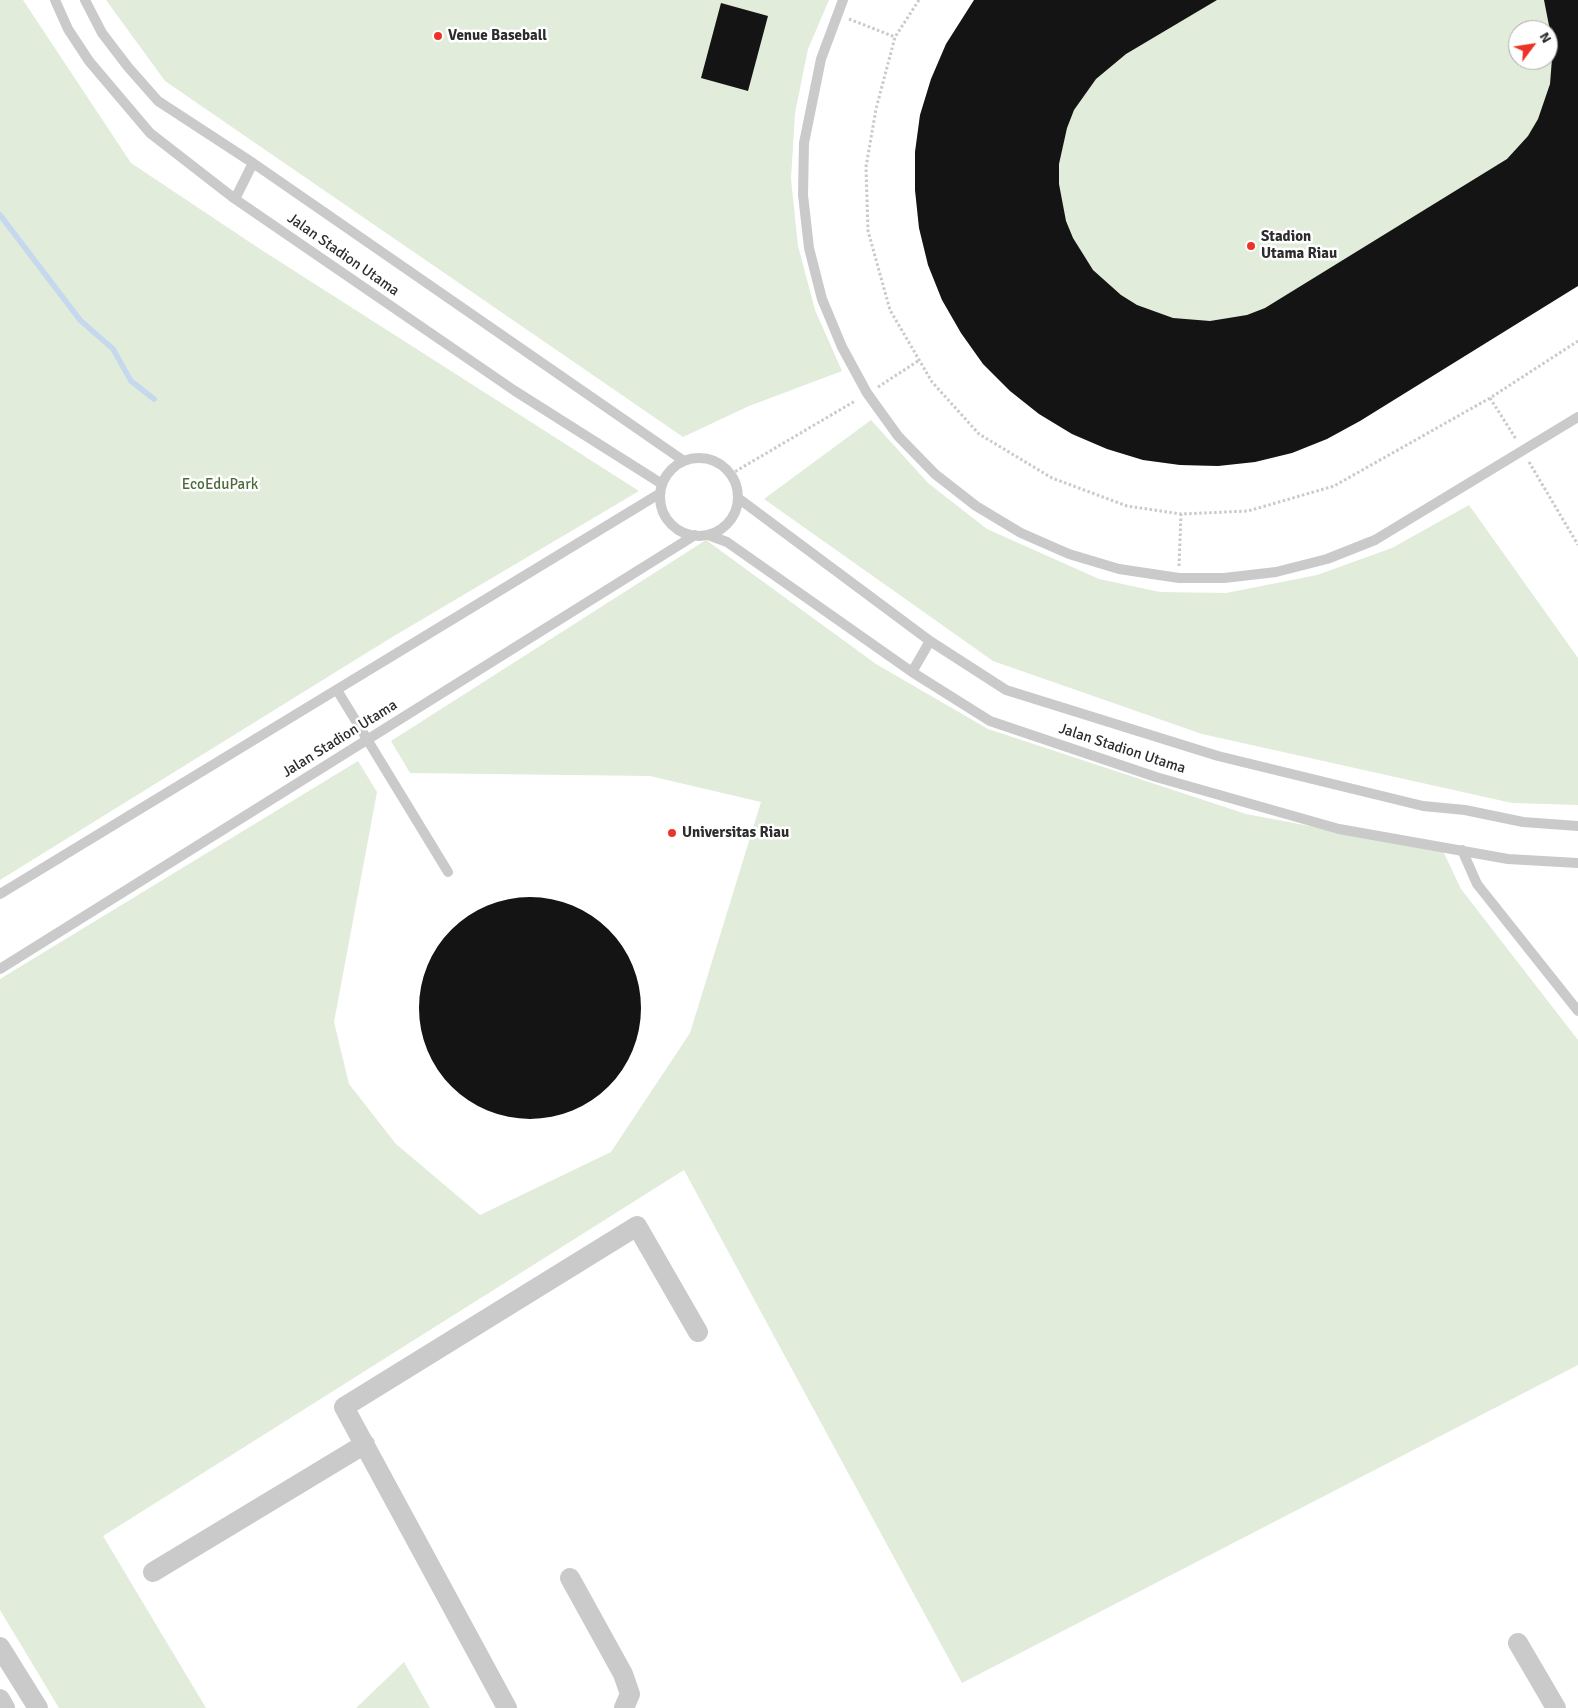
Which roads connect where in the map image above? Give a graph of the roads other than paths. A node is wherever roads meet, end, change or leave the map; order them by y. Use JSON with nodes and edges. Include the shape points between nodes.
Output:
{"nodes":[{"id":1,"x":55,"y":0,"type":"edge"},
{"id":2,"x":85,"y":0,"type":"edge"},
{"id":3,"x":843,"y":0,"type":"edge"},
{"id":4,"x":254,"y":163,"type":"junction"},
{"id":5,"x":235,"y":199,"type":"junction"},
{"id":6,"x":1578,"y":417,"type":"edge"},
{"id":7,"x":684,"y":460,"type":"junction"},
{"id":8,"x":662,"y":484,"type":"junction"},
{"id":9,"x":659,"y":494,"type":"junction"},
{"id":10,"x":738,"y":498,"type":"junction"},
{"id":11,"x":695,"y":535,"type":"junction"},
{"id":12,"x":708,"y":535,"type":"junction"},
{"id":13,"x":930,"y":641,"type":"junction"},
{"id":14,"x":912,"y":672,"type":"junction"},
{"id":15,"x":337,"y":690,"type":"junction"},
{"id":16,"x":367,"y":740,"type":"junction"},
{"id":17,"x":1578,"y":826,"type":"edge"},
{"id":18,"x":1462,"y":850,"type":"junction"},
{"id":19,"x":1578,"y":863,"type":"edge"},
{"id":20,"x":448,"y":872,"type":"dead end"},
{"id":21,"x":0,"y":894,"type":"edge"},
{"id":22,"x":0,"y":969,"type":"edge"},
{"id":23,"x":1578,"y":1011,"type":"edge"},
{"id":24,"x":698,"y":1332,"type":"dead end"},
{"id":25,"x":365,"y":1444,"type":"junction"},
{"id":26,"x":152,"y":1572,"type":"dead end"},
{"id":27,"x":570,"y":1578,"type":"dead end"},
{"id":28,"x":1518,"y":1643,"type":"dead end"},
{"id":29,"x":0,"y":1647,"type":"edge"},
{"id":30,"x":0,"y":1699,"type":"edge"},
{"id":31,"x":5,"y":1708,"type":"edge"},
{"id":32,"x":38,"y":1708,"type":"edge"},
{"id":33,"x":507,"y":1708,"type":"edge"},
{"id":34,"x":624,"y":1708,"type":"edge"},
{"id":35,"x":1556,"y":1708,"type":"edge"}],
"edges":[{"from":1,"to":5,"type":"lane","name":"Jalan Stadion Utama","via":[[68,29],[89,61],[150,133]]},
{"from":2,"to":4,"type":"lane","name":"Jalan Stadion Utama","via":[[102,33],[158,101]]},
{"from":3,"to":6,"type":"lane","via":[[821,59],[804,143],[803,195],[809,248],[822,298],[842,347],[867,393],[898,436],[935,474],[976,506],[1021,533],[1069,554],[1119,569],[1179,578],[1224,578],[1267,573],[1327,559],[1375,540]]},
{"from":4,"to":5,"type":"lane"},
{"from":4,"to":7,"type":"lane","name":"Jalan Stadion Utama"},
{"from":5,"to":8,"type":"lane","name":"Jalan Stadion Utama","via":[[514,391]]},
{"from":7,"to":8,"type":"lane","via":[[675,466]]},
{"from":7,"to":10,"type":"lane","via":[[711,459],[722,465],[737,486]]},
{"from":8,"to":9,"type":"lane"},
{"from":9,"to":11,"type":"lane","via":[[664,514],[672,524]]},
{"from":9,"to":15,"type":"lane"},
{"from":10,"to":12,"type":"lane","via":[[736,511],[729,522]]},
{"from":10,"to":13,"type":"lane","name":"Jalan Stadion Utama"},
{"from":11,"to":12,"type":"lane"},
{"from":11,"to":16,"type":"lane","name":"Jalan Stadion Utama"},
{"from":12,"to":14,"type":"lane","name":"Jalan Stadion Utama","via":[[727,542]]},
{"from":13,"to":14,"type":"lane"},
{"from":13,"to":17,"type":"lane","name":"Jalan Stadion Utama","via":[[1006,690],[1218,756],[1423,806],[1465,810],[1523,822]]},
{"from":14,"to":18,"type":"lane","name":"Jalan Stadion Utama","via":[[990,722],[1156,777],[1339,829]]},
{"from":15,"to":16,"type":"lane"},
{"from":15,"to":21,"type":"lane"},
{"from":16,"to":20,"type":"lane"},
{"from":16,"to":22,"type":"lane","name":"Jalan Stadion Utama"},
{"from":18,"to":19,"type":"lane","name":"Jalan Stadion Utama","via":[[1508,859]]},
{"from":18,"to":23,"type":"lane","via":[[1478,884]]},
{"from":24,"to":25,"type":"street","via":[[637,1226],[344,1406]]},
{"from":25,"to":26,"type":"street"},
{"from":25,"to":33,"type":"street"},
{"from":27,"to":34,"type":"street","via":[[623,1674],[630,1694]]},
{"from":28,"to":35,"type":"street"},
{"from":29,"to":32,"type":"street"},
{"from":30,"to":31,"type":"street"}]}
